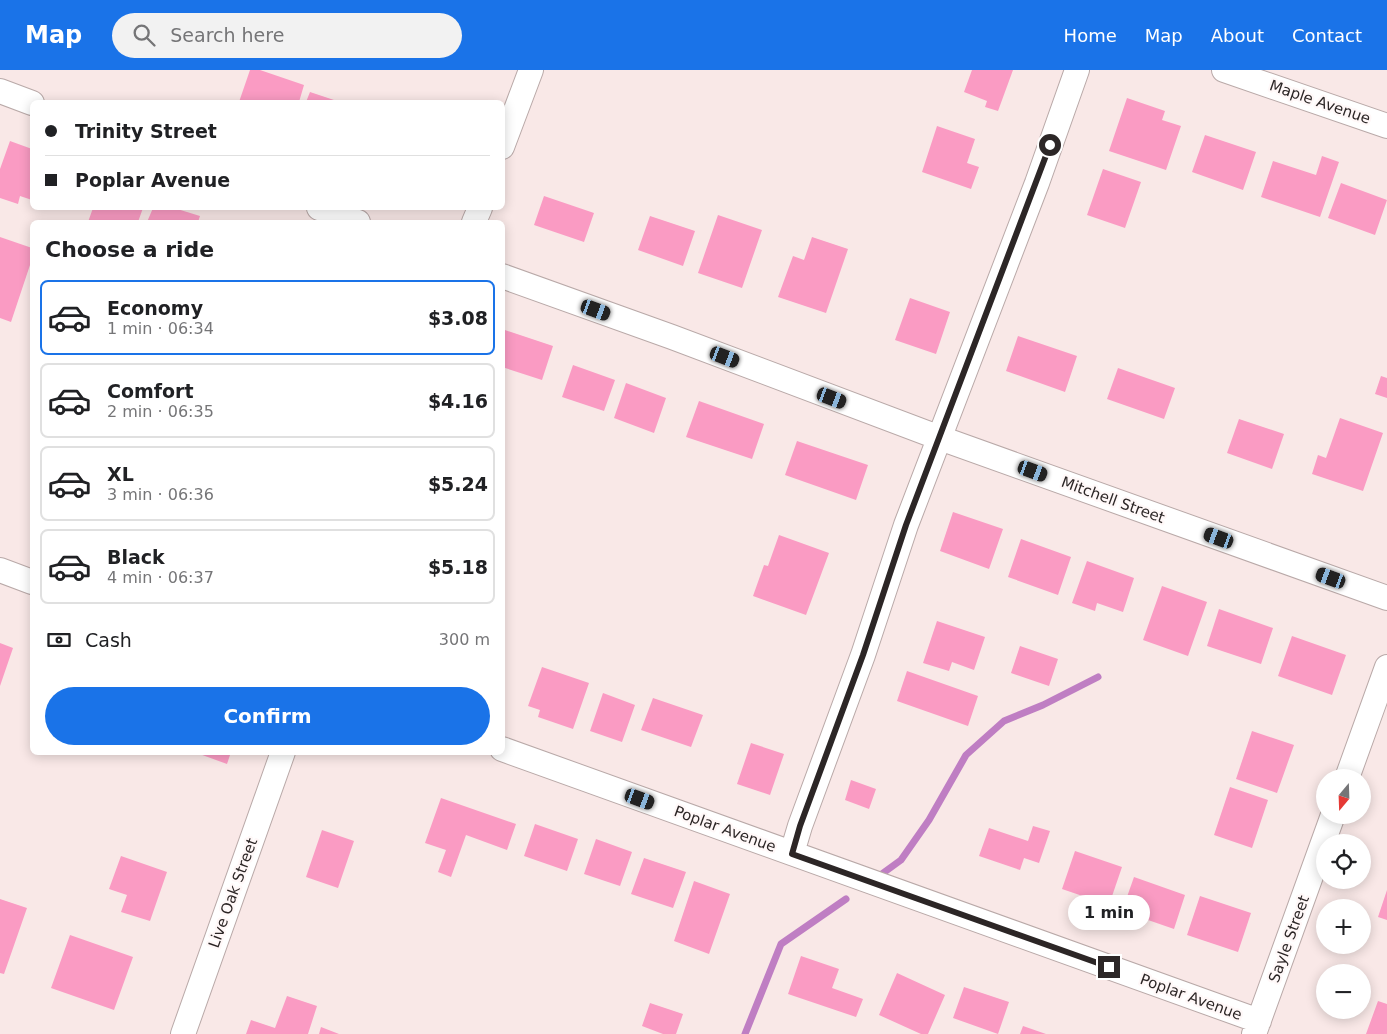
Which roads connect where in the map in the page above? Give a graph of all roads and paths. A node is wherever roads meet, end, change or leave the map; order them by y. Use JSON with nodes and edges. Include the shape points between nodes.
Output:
{"nodes":[{"id":1,"x":532,"y":70,"type":"edge"},
{"id":2,"x":1077,"y":70,"type":"edge"},
{"id":3,"x":1224,"y":70,"type":"edge"},
{"id":4,"x":0,"y":91,"type":"edge"},
{"id":5,"x":30,"y":102,"type":"edge"},
{"id":6,"x":1387,"y":126,"type":"edge"},
{"id":7,"x":505,"y":139,"type":"edge"},
{"id":8,"x":325,"y":210,"type":"edge"},
{"id":9,"x":352,"y":220,"type":"edge"},
{"id":10,"x":505,"y":277,"type":"edge"},
{"id":11,"x":940,"y":438,"type":"junction"},
{"id":12,"x":0,"y":570,"type":"edge"},
{"id":13,"x":30,"y":581,"type":"edge"},
{"id":14,"x":1387,"y":598,"type":"edge"},
{"id":15,"x":1387,"y":667,"type":"edge"},
{"id":16,"x":505,"y":750,"type":"edge"},
{"id":17,"x":282,"y":755,"type":"edge"},
{"id":18,"x":1350,"y":769,"type":"edge"},
{"id":19,"x":1330,"y":824,"type":"edge"},
{"id":20,"x":792,"y":854,"type":"junction"},
{"id":21,"x":1256,"y":1028,"type":"edge"},
{"id":22,"x":183,"y":1034,"type":"edge"}],
"edges":[{"from":1,"to":7,"type":"street"},
{"from":2,"to":11,"type":"street"},
{"from":3,"to":6,"type":"street","name":"Maple Avenue"},
{"from":4,"to":5,"type":"street"},
{"from":8,"to":9,"type":"street"},
{"from":10,"to":11,"type":"street","name":"Mitchell Street"},
{"from":11,"to":14,"type":"street","name":"Mitchell Street"},
{"from":11,"to":20,"type":"street","via":[[906,525]]},
{"from":12,"to":13,"type":"street"},
{"from":15,"to":18,"type":"street"},
{"from":16,"to":20,"type":"street","name":"Poplar Avenue"},
{"from":17,"to":22,"type":"street","name":"Live Oak Street"},
{"from":19,"to":21,"type":"street","name":"Sayle Street"},
{"from":20,"to":21,"type":"street","name":"Poplar Avenue"}]}
